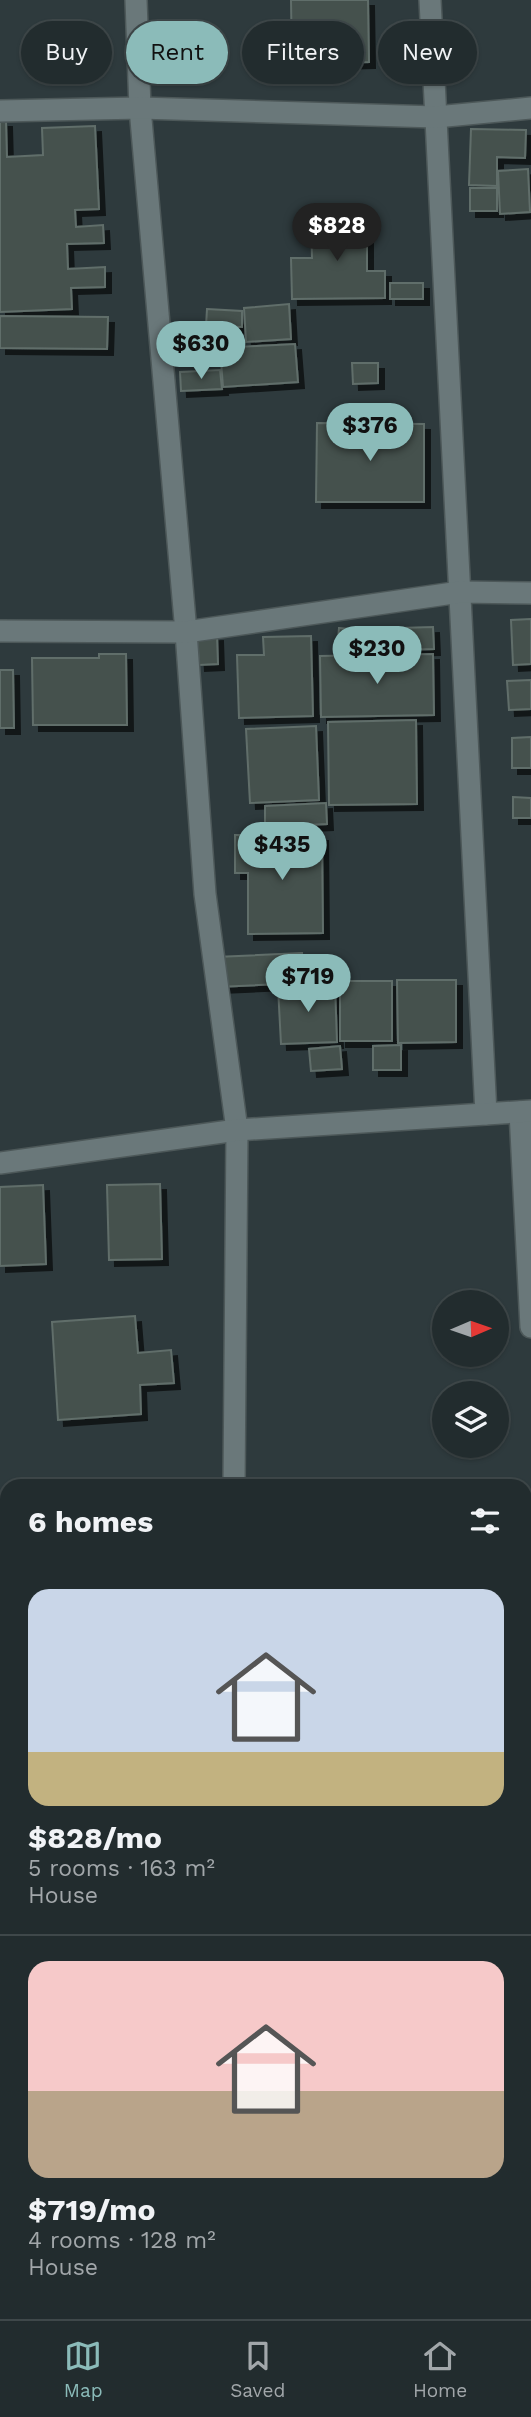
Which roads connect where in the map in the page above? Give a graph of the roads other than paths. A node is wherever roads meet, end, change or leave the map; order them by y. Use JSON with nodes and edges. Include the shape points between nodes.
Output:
{"nodes":[{"id":1,"x":136,"y":0,"type":"edge"},
{"id":2,"x":430,"y":0,"type":"edge"},
{"id":3,"x":140,"y":108,"type":"junction"},
{"id":4,"x":531,"y":108,"type":"edge"},
{"id":5,"x":0,"y":111,"type":"edge"},
{"id":6,"x":436,"y":117,"type":"junction"},
{"id":7,"x":460,"y":592,"type":"junction"},
{"id":8,"x":531,"y":593,"type":"edge"},
{"id":9,"x":0,"y":631,"type":"edge"},
{"id":10,"x":186,"y":632,"type":"junction"},
{"id":11,"x":525,"y":1111,"type":"edge"},
{"id":12,"x":486,"y":1114,"type":"junction"},
{"id":13,"x":237,"y":1129,"type":"junction"},
{"id":14,"x":0,"y":1163,"type":"edge"},
{"id":15,"x":531,"y":1327,"type":"edge"},
{"id":16,"x":234,"y":1479,"type":"edge"}],
"edges":[{"from":1,"to":3,"type":"street"},
{"from":2,"to":6,"type":"street"},
{"from":3,"to":5,"type":"street"},
{"from":3,"to":6,"type":"street"},
{"from":3,"to":10,"type":"street"},
{"from":4,"to":6,"type":"street"},
{"from":6,"to":7,"type":"street"},
{"from":7,"to":8,"type":"street"},
{"from":7,"to":10,"type":"street"},
{"from":7,"to":12,"type":"street"},
{"from":9,"to":10,"type":"street"},
{"from":10,"to":13,"type":"street","via":[[205,894]]},
{"from":11,"to":12,"type":"street"},
{"from":11,"to":15,"type":"street"},
{"from":12,"to":13,"type":"street"},
{"from":13,"to":14,"type":"street"},
{"from":13,"to":16,"type":"street"}]}
